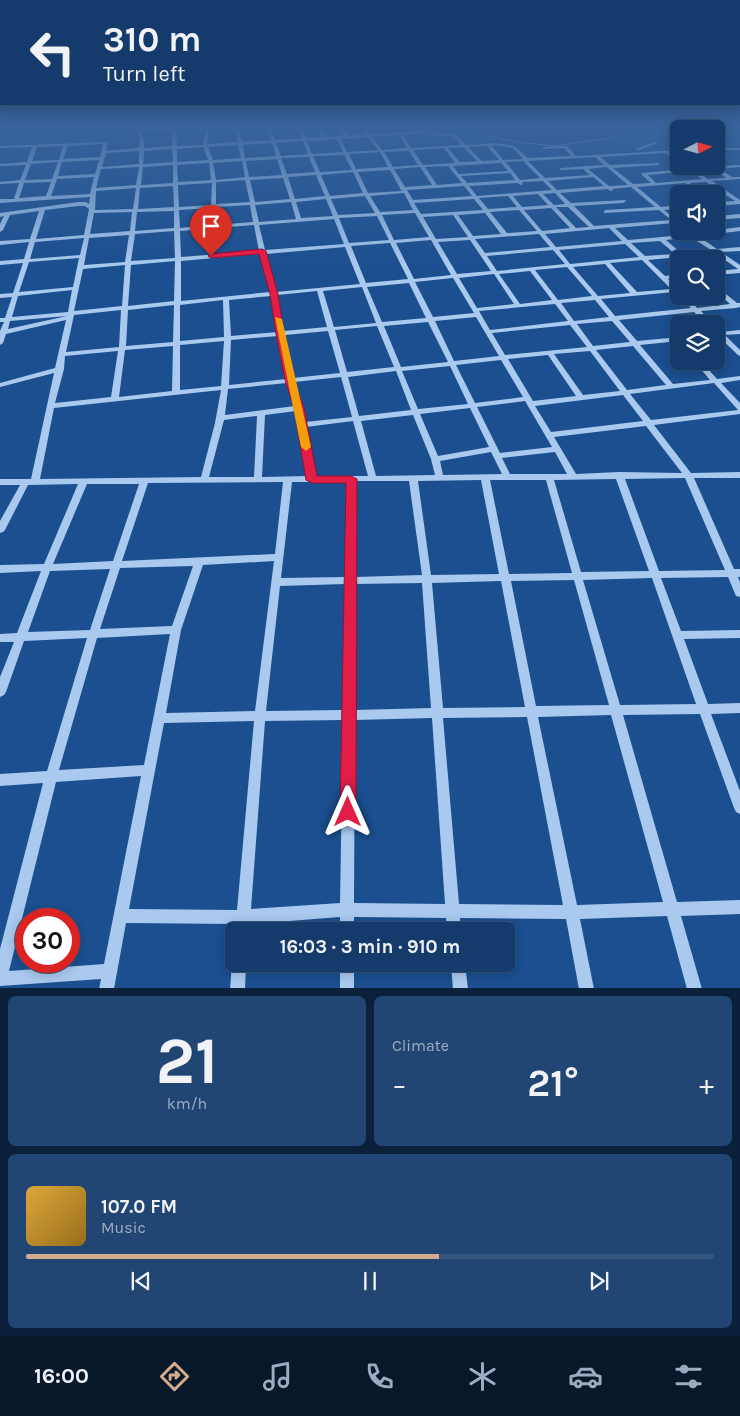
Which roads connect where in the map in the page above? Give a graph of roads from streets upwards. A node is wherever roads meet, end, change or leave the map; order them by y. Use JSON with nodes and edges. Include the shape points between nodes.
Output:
{"nodes":[{"id":1,"x":26,"y":173,"type":"edge"},
{"id":2,"x":57,"y":173,"type":"edge"},
{"id":3,"x":140,"y":173,"type":"edge"},
{"id":4,"x":174,"y":173,"type":"edge"},
{"id":5,"x":212,"y":173,"type":"edge"},
{"id":6,"x":247,"y":173,"type":"edge"},
{"id":7,"x":285,"y":173,"type":"edge"},
{"id":8,"x":335,"y":173,"type":"edge"},
{"id":9,"x":356,"y":173,"type":"edge"},
{"id":10,"x":393,"y":173,"type":"edge"},
{"id":11,"x":426,"y":173,"type":"edge"},
{"id":12,"x":491,"y":173,"type":"edge"},
{"id":13,"x":511,"y":173,"type":"edge"},
{"id":14,"x":537,"y":173,"type":"edge"},
{"id":15,"x":565,"y":173,"type":"edge"},
{"id":16,"x":591,"y":173,"type":"edge"},
{"id":17,"x":617,"y":173,"type":"edge"},
{"id":18,"x":655,"y":173,"type":"edge"},
{"id":19,"x":319,"y":174,"type":"junction"},
{"id":20,"x":644,"y":174,"type":"joint"},
{"id":21,"x":98,"y":175,"type":"joint"},
{"id":22,"x":458,"y":175,"type":"joint"},
{"id":23,"x":698,"y":175,"type":"edge"},
{"id":24,"x":724,"y":175,"type":"edge"},
{"id":25,"x":594,"y":176,"type":"junction"},
{"id":26,"x":286,"y":177,"type":"junction"},
{"id":27,"x":569,"y":178,"type":"junction"},
{"id":28,"x":740,"y":178,"type":"edge"},
{"id":29,"x":55,"y":179,"type":"junction"},
{"id":30,"x":730,"y":179,"type":"junction"},
{"id":31,"x":249,"y":180,"type":"junction"},
{"id":32,"x":543,"y":180,"type":"junction"},
{"id":33,"x":706,"y":181,"type":"junction"},
{"id":34,"x":23,"y":182,"type":"junction"},
{"id":35,"x":214,"y":182,"type":"junction"},
{"id":36,"x":518,"y":182,"type":"junction"},
{"id":37,"x":0,"y":183,"type":"edge"},
{"id":38,"x":502,"y":183,"type":"junction"},
{"id":39,"x":686,"y":183,"type":"junction"},
{"id":40,"x":465,"y":184,"type":"junction"},
{"id":41,"x":656,"y":184,"type":"junction"},
{"id":42,"x":740,"y":184,"type":"edge"},
{"id":43,"x":174,"y":185,"type":"junction"},
{"id":44,"x":689,"y":185,"type":"edge"},
{"id":45,"x":435,"y":186,"type":"junction"},
{"id":46,"x":634,"y":186,"type":"junction"},
{"id":47,"x":137,"y":188,"type":"junction"},
{"id":48,"x":609,"y":188,"type":"junction"},
{"id":49,"x":403,"y":190,"type":"junction"},
{"id":50,"x":556,"y":191,"type":"junction"},
{"id":51,"x":92,"y":193,"type":"junction"},
{"id":52,"x":540,"y":193,"type":"junction"},
{"id":53,"x":366,"y":194,"type":"junction"},
{"id":54,"x":529,"y":194,"type":"junction"},
{"id":55,"x":511,"y":195,"type":"junction"},
{"id":56,"x":328,"y":197,"type":"junction"},
{"id":57,"x":477,"y":197,"type":"junction"},
{"id":58,"x":48,"y":198,"type":"junction"},
{"id":59,"x":31,"y":199,"type":"junction"},
{"id":60,"x":16,"y":200,"type":"junction"},
{"id":61,"x":0,"y":201,"type":"edge"},
{"id":62,"x":294,"y":201,"type":"junction"},
{"id":63,"x":622,"y":201,"type":"junction"},
{"id":64,"x":410,"y":202,"type":"junction"},
{"id":65,"x":596,"y":202,"type":"junction"},
{"id":66,"x":740,"y":202,"type":"edge"},
{"id":67,"x":725,"y":203,"type":"edge"},
{"id":68,"x":253,"y":204,"type":"junction"},
{"id":69,"x":570,"y":204,"type":"junction"},
{"id":70,"x":212,"y":206,"type":"junction"},
{"id":71,"x":552,"y":206,"type":"junction"},
{"id":72,"x":43,"y":208,"type":"junction"},
{"id":73,"x":520,"y":208,"type":"junction"},
{"id":74,"x":661,"y":208,"type":"junction"},
{"id":75,"x":670,"y":208,"type":"edge"},
{"id":76,"x":175,"y":209,"type":"junction"},
{"id":77,"x":633,"y":210,"type":"junction"},
{"id":78,"x":24,"y":211,"type":"junction"},
{"id":79,"x":92,"y":211,"type":"junction"},
{"id":80,"x":134,"y":211,"type":"junction"},
{"id":81,"x":487,"y":211,"type":"junction"},
{"id":82,"x":606,"y":212,"type":"junction"},
{"id":83,"x":454,"y":213,"type":"junction"},
{"id":84,"x":379,"y":214,"type":"junction"},
{"id":85,"x":418,"y":214,"type":"junction"},
{"id":86,"x":7,"y":215,"type":"junction"},
{"id":87,"x":670,"y":215,"type":"edge"},
{"id":88,"x":0,"y":216,"type":"edge"},
{"id":89,"x":740,"y":216,"type":"edge"},
{"id":90,"x":338,"y":217,"type":"junction"},
{"id":91,"x":725,"y":217,"type":"edge"},
{"id":92,"x":299,"y":220,"type":"junction"},
{"id":93,"x":670,"y":223,"type":"edge"},
{"id":94,"x":256,"y":224,"type":"junction"},
{"id":95,"x":213,"y":226,"type":"junction"},
{"id":96,"x":620,"y":226,"type":"junction"},
{"id":97,"x":611,"y":227,"type":"junction"},
{"id":98,"x":593,"y":228,"type":"junction"},
{"id":99,"x":175,"y":229,"type":"junction"},
{"id":100,"x":740,"y":229,"type":"edge"},
{"id":101,"x":0,"y":230,"type":"edge"},
{"id":102,"x":577,"y":230,"type":"junction"},
{"id":103,"x":725,"y":230,"type":"edge"},
{"id":104,"x":732,"y":230,"type":"junction"},
{"id":105,"x":132,"y":233,"type":"junction"},
{"id":106,"x":540,"y":233,"type":"junction"},
{"id":107,"x":505,"y":235,"type":"junction"},
{"id":108,"x":583,"y":235,"type":"dead end"},
{"id":109,"x":87,"y":236,"type":"junction"},
{"id":110,"x":740,"y":237,"type":"edge"},
{"id":111,"x":471,"y":238,"type":"junction"},
{"id":112,"x":670,"y":238,"type":"edge"},
{"id":113,"x":661,"y":239,"type":"junction"},
{"id":114,"x":33,"y":240,"type":"junction"},
{"id":115,"x":433,"y":240,"type":"junction"},
{"id":116,"x":589,"y":240,"type":"dead end"},
{"id":117,"x":699,"y":240,"type":"edge"},
{"id":118,"x":392,"y":242,"type":"junction"},
{"id":119,"x":628,"y":242,"type":"junction"},
{"id":120,"x":0,"y":243,"type":"edge"},
{"id":121,"x":348,"y":245,"type":"junction"},
{"id":122,"x":594,"y":246,"type":"junction"},
{"id":123,"x":555,"y":249,"type":"junction"},
{"id":124,"x":740,"y":249,"type":"edge"},
{"id":125,"x":674,"y":250,"type":"edge"},
{"id":126,"x":715,"y":250,"type":"edge"},
{"id":127,"x":262,"y":251,"type":"junction"},
{"id":128,"x":725,"y":251,"type":"edge"},
{"id":129,"x":482,"y":255,"type":"junction"},
{"id":130,"x":83,"y":256,"type":"junction"},
{"id":131,"x":725,"y":257,"type":"edge"},
{"id":132,"x":670,"y":258,"type":"edge"},
{"id":133,"x":178,"y":259,"type":"junction"},
{"id":134,"x":647,"y":260,"type":"junction"},
{"id":135,"x":26,"y":261,"type":"junction"},
{"id":136,"x":0,"y":263,"type":"edge"},
{"id":137,"x":128,"y":263,"type":"junction"},
{"id":138,"x":607,"y":264,"type":"junction"},
{"id":139,"x":81,"y":267,"type":"junction"},
{"id":140,"x":570,"y":267,"type":"junction"},
{"id":141,"x":740,"y":269,"type":"edge"},
{"id":142,"x":532,"y":270,"type":"junction"},
{"id":143,"x":725,"y":272,"type":"edge"},
{"id":144,"x":495,"y":274,"type":"junction"},
{"id":145,"x":670,"y":277,"type":"edge"},
{"id":146,"x":456,"y":278,"type":"junction"},
{"id":147,"x":665,"y":278,"type":"junction"},
{"id":148,"x":412,"y":282,"type":"junction"},
{"id":149,"x":670,"y":284,"type":"edge"},
{"id":150,"x":365,"y":286,"type":"junction"},
{"id":151,"x":77,"y":288,"type":"junction"},
{"id":152,"x":320,"y":290,"type":"junction"},
{"id":153,"x":670,"y":292,"type":"edge"},
{"id":154,"x":274,"y":294,"type":"junction"},
{"id":155,"x":635,"y":294,"type":"junction"},
{"id":156,"x":15,"y":295,"type":"junction"},
{"id":157,"x":725,"y":295,"type":"edge"},
{"id":158,"x":0,"y":296,"type":"edge"},
{"id":159,"x":226,"y":298,"type":"junction"},
{"id":160,"x":596,"y":298,"type":"junction"},
{"id":161,"x":176,"y":302,"type":"junction"},
{"id":162,"x":556,"y":302,"type":"junction"},
{"id":163,"x":518,"y":305,"type":"junction"},
{"id":164,"x":692,"y":305,"type":"edge"},
{"id":165,"x":738,"y":306,"type":"edge"},
{"id":166,"x":124,"y":307,"type":"junction"},
{"id":167,"x":698,"y":311,"type":"junction"},
{"id":168,"x":476,"y":312,"type":"junction"},
{"id":169,"x":71,"y":314,"type":"junction"},
{"id":170,"x":702,"y":315,"type":"edge"},
{"id":171,"x":9,"y":319,"type":"junction"},
{"id":172,"x":613,"y":319,"type":"junction"},
{"id":173,"x":0,"y":320,"type":"edge"},
{"id":174,"x":429,"y":320,"type":"junction"},
{"id":175,"x":572,"y":322,"type":"junction"},
{"id":176,"x":381,"y":324,"type":"junction"},
{"id":177,"x":330,"y":329,"type":"junction"},
{"id":178,"x":487,"y":332,"type":"junction"},
{"id":179,"x":740,"y":332,"type":"edge"},
{"id":180,"x":2,"y":333,"type":"edge"},
{"id":181,"x":725,"y":333,"type":"edge"},
{"id":182,"x":280,"y":334,"type":"junction"},
{"id":183,"x":228,"y":338,"type":"junction"},
{"id":184,"x":725,"y":340,"type":"edge"},
{"id":185,"x":670,"y":341,"type":"edge"},
{"id":186,"x":0,"y":343,"type":"edge"},
{"id":187,"x":175,"y":343,"type":"junction"},
{"id":188,"x":636,"y":343,"type":"junction"},
{"id":189,"x":592,"y":347,"type":"junction"},
{"id":190,"x":122,"y":348,"type":"junction"},
{"id":191,"x":549,"y":352,"type":"junction"},
{"id":192,"x":63,"y":354,"type":"junction"},
{"id":193,"x":740,"y":354,"type":"edge"},
{"id":194,"x":502,"y":358,"type":"junction"},
{"id":195,"x":451,"y":364,"type":"junction"},
{"id":196,"x":60,"y":369,"type":"junction"},
{"id":197,"x":398,"y":370,"type":"junction"},
{"id":198,"x":705,"y":370,"type":"edge"},
{"id":199,"x":344,"y":375,"type":"junction"},
{"id":200,"x":740,"y":378,"type":"edge"},
{"id":201,"x":290,"y":380,"type":"junction"},
{"id":202,"x":715,"y":381,"type":"junction"},
{"id":203,"x":0,"y":385,"type":"edge"},
{"id":204,"x":226,"y":387,"type":"junction"},
{"id":205,"x":672,"y":387,"type":"junction"},
{"id":206,"x":626,"y":392,"type":"junction"},
{"id":207,"x":176,"y":393,"type":"junction"},
{"id":208,"x":581,"y":398,"type":"junction"},
{"id":209,"x":115,"y":400,"type":"junction"},
{"id":210,"x":529,"y":402,"type":"junction"},
{"id":211,"x":52,"y":406,"type":"junction"},
{"id":212,"x":472,"y":406,"type":"junction"},
{"id":213,"x":299,"y":408,"type":"junction"},
{"id":214,"x":740,"y":410,"type":"edge"},
{"id":215,"x":261,"y":413,"type":"junction"},
{"id":216,"x":416,"y":413,"type":"junction"},
{"id":217,"x":220,"y":418,"type":"junction"},
{"id":218,"x":357,"y":419,"type":"junction"},
{"id":219,"x":648,"y":422,"type":"junction"},
{"id":220,"x":302,"y":425,"type":"junction"},
{"id":221,"x":548,"y":435,"type":"junction"},
{"id":222,"x":558,"y":449,"type":"junction"},
{"id":223,"x":495,"y":453,"type":"junction"},
{"id":224,"x":436,"y":458,"type":"junction"},
{"id":225,"x":619,"y":475,"type":"junction"},
{"id":226,"x":688,"y":475,"type":"junction"},
{"id":227,"x":740,"y":475,"type":"edge"},
{"id":228,"x":507,"y":476,"type":"junction"},
{"id":229,"x":549,"y":476,"type":"junction"},
{"id":230,"x":573,"y":476,"type":"junction"},
{"id":231,"x":485,"y":477,"type":"junction"},
{"id":232,"x":413,"y":478,"type":"junction"},
{"id":233,"x":440,"y":478,"type":"junction"},
{"id":234,"x":351,"y":479,"type":"junction"},
{"id":235,"x":374,"y":479,"type":"junction"},
{"id":236,"x":258,"y":480,"type":"junction"},
{"id":237,"x":288,"y":480,"type":"junction"},
{"id":238,"x":312,"y":480,"type":"junction"},
{"id":239,"x":144,"y":481,"type":"junction"},
{"id":240,"x":204,"y":481,"type":"junction"},
{"id":241,"x":0,"y":482,"type":"edge"},
{"id":242,"x":30,"y":482,"type":"junction"},
{"id":243,"x":84,"y":482,"type":"junction"},
{"id":244,"x":0,"y":530,"type":"edge"},
{"id":245,"x":278,"y":557,"type":"junction"},
{"id":246,"x":199,"y":562,"type":"junction"},
{"id":247,"x":117,"y":564,"type":"junction"},
{"id":248,"x":47,"y":567,"type":"junction"},
{"id":249,"x":0,"y":569,"type":"edge"},
{"id":250,"x":735,"y":573,"type":"edge"},
{"id":251,"x":656,"y":575,"type":"junction"},
{"id":252,"x":578,"y":578,"type":"junction"},
{"id":253,"x":427,"y":579,"type":"junction"},
{"id":254,"x":505,"y":579,"type":"junction"},
{"id":255,"x":350,"y":580,"type":"junction"},
{"id":256,"x":276,"y":582,"type":"junction"},
{"id":257,"x":740,"y":593,"type":"edge"},
{"id":258,"x":176,"y":630,"type":"junction"},
{"id":259,"x":740,"y":634,"type":"edge"},
{"id":260,"x":93,"y":635,"type":"junction"},
{"id":261,"x":677,"y":635,"type":"junction"},
{"id":262,"x":0,"y":638,"type":"edge"},
{"id":263,"x":20,"y":638,"type":"junction"},
{"id":264,"x":0,"y":692,"type":"edge"},
{"id":265,"x":616,"y":708,"type":"junction"},
{"id":266,"x":704,"y":708,"type":"junction"},
{"id":267,"x":740,"y":708,"type":"edge"},
{"id":268,"x":438,"y":712,"type":"junction"},
{"id":269,"x":532,"y":712,"type":"junction"},
{"id":270,"x":349,"y":714,"type":"junction"},
{"id":271,"x":260,"y":716,"type":"junction"},
{"id":272,"x":158,"y":718,"type":"junction"},
{"id":273,"x":148,"y":770,"type":"junction"},
{"id":274,"x":50,"y":777,"type":"junction"},
{"id":275,"x":0,"y":780,"type":"edge"},
{"id":276,"x":740,"y":808,"type":"edge"},
{"id":277,"x":740,"y":907,"type":"edge"},
{"id":278,"x":671,"y":908,"type":"junction"},
{"id":279,"x":347,"y":910,"type":"junction"},
{"id":280,"x":452,"y":911,"type":"junction"},
{"id":281,"x":571,"y":912,"type":"junction"},
{"id":282,"x":120,"y":916,"type":"junction"},
{"id":283,"x":244,"y":917,"type":"junction"},
{"id":284,"x":243,"y":922,"type":"edge"},
{"id":285,"x":347,"y":922,"type":"edge"},
{"id":286,"x":453,"y":922,"type":"edge"},
{"id":287,"x":109,"y":971,"type":"junction"},
{"id":288,"x":238,"y":972,"type":"edge"},
{"id":289,"x":347,"y":972,"type":"edge"},
{"id":290,"x":459,"y":972,"type":"edge"},
{"id":291,"x":0,"y":979,"type":"edge"},
{"id":292,"x":106,"y":988,"type":"edge"},
{"id":293,"x":237,"y":988,"type":"edge"},
{"id":294,"x":347,"y":988,"type":"edge"},
{"id":295,"x":462,"y":988,"type":"edge"},
{"id":296,"x":587,"y":988,"type":"edge"},
{"id":297,"x":695,"y":988,"type":"edge"}],
"edges":[{"from":1,"to":34,"type":"street"},
{"from":2,"to":29,"type":"street"},
{"from":3,"to":47,"type":"street"},
{"from":4,"to":43,"type":"street"},
{"from":5,"to":35,"type":"street"},
{"from":6,"to":31,"type":"street"},
{"from":7,"to":26,"type":"street"},
{"from":8,"to":19,"type":"street"},
{"from":9,"to":53,"type":"street"},
{"from":10,"to":49,"type":"street"},
{"from":11,"to":45,"type":"street"},
{"from":12,"to":22,"type":"street"},
{"from":13,"to":36,"type":"street"},
{"from":14,"to":32,"type":"street"},
{"from":15,"to":27,"type":"street"},
{"from":16,"to":25,"type":"street"},
{"from":17,"to":46,"type":"street"},
{"from":18,"to":20,"type":"street"},
{"from":19,"to":26,"type":"street"},
{"from":19,"to":56,"type":"street"},
{"from":20,"to":41,"type":"street"},
{"from":21,"to":29,"type":"street"},
{"from":21,"to":51,"type":"street"},
{"from":22,"to":40,"type":"street"},
{"from":23,"to":33,"type":"street"},
{"from":24,"to":30,"type":"street"},
{"from":25,"to":27,"type":"street"},
{"from":25,"to":48,"type":"street"},
{"from":26,"to":31,"type":"street"},
{"from":26,"to":62,"type":"street"},
{"from":27,"to":32,"type":"street"},
{"from":28,"to":30,"type":"street"},
{"from":29,"to":34,"type":"street"},
{"from":29,"to":58,"type":"street"},
{"from":30,"to":33,"type":"street"},
{"from":30,"to":42,"type":"street"},
{"from":31,"to":35,"type":"street"},
{"from":31,"to":68,"type":"street"},
{"from":32,"to":36,"type":"street"},
{"from":32,"to":50,"type":"street"},
{"from":33,"to":39,"type":"street"},
{"from":33,"to":66,"type":"street"},
{"from":34,"to":37,"type":"street"},
{"from":34,"to":60,"type":"street"},
{"from":35,"to":43,"type":"street"},
{"from":35,"to":70,"type":"street"},
{"from":36,"to":38,"type":"street"},
{"from":36,"to":54,"type":"street"},
{"from":38,"to":40,"type":"street"},
{"from":38,"to":55,"type":"street"},
{"from":39,"to":41,"type":"street"},
{"from":39,"to":44,"type":"street"},
{"from":40,"to":45,"type":"street"},
{"from":40,"to":57,"type":"street"},
{"from":41,"to":46,"type":"street"},
{"from":43,"to":47,"type":"street"},
{"from":43,"to":76,"type":"street"},
{"from":45,"to":49,"type":"street"},
{"from":46,"to":48,"type":"street"},
{"from":46,"to":74,"type":"street"},
{"from":47,"to":51,"type":"street"},
{"from":47,"to":80,"type":"street"},
{"from":48,"to":50,"type":"street"},
{"from":48,"to":63,"type":"street"},
{"from":49,"to":53,"type":"street"},
{"from":49,"to":64,"type":"street"},
{"from":50,"to":52,"type":"street"},
{"from":50,"to":69,"type":"street"},
{"from":51,"to":58,"type":"street"},
{"from":51,"to":79,"type":"street"},
{"from":52,"to":54,"type":"street"},
{"from":52,"to":71,"type":"street"},
{"from":53,"to":56,"type":"street"},
{"from":53,"to":84,"type":"street"},
{"from":54,"to":55,"type":"street"},
{"from":55,"to":57,"type":"street"},
{"from":55,"to":73,"type":"street"},
{"from":56,"to":62,"type":"street"},
{"from":56,"to":90,"type":"street"},
{"from":57,"to":64,"type":"street"},
{"from":57,"to":81,"type":"street"},
{"from":58,"to":59,"type":"street"},
{"from":59,"to":60,"type":"street"},
{"from":59,"to":78,"type":"street"},
{"from":60,"to":61,"type":"street"},
{"from":62,"to":68,"type":"street"},
{"from":62,"to":92,"type":"street"},
{"from":63,"to":65,"type":"street"},
{"from":63,"to":77,"type":"street"},
{"from":64,"to":85,"type":"street"},
{"from":65,"to":69,"type":"street"},
{"from":65,"to":82,"type":"street"},
{"from":66,"to":67,"type":"street"},
{"from":68,"to":70,"type":"street"},
{"from":68,"to":94,"type":"street"},
{"from":69,"to":71,"type":"street"},
{"from":69,"to":98,"type":"street"},
{"from":70,"to":76,"type":"street"},
{"from":70,"to":95,"type":"street"},
{"from":71,"to":73,"type":"street"},
{"from":71,"to":102,"type":"street"},
{"from":72,"to":78,"type":"street"},
{"from":72,"to":79,"type":"street","via":[[82,204]]},
{"from":72,"to":114,"type":"street"},
{"from":73,"to":81,"type":"street"},
{"from":73,"to":106,"type":"street"},
{"from":74,"to":75,"type":"street"},
{"from":74,"to":77,"type":"street"},
{"from":74,"to":87,"type":"street"},
{"from":76,"to":80,"type":"street"},
{"from":76,"to":99,"type":"street"},
{"from":77,"to":82,"type":"street"},
{"from":78,"to":86,"type":"street"},
{"from":79,"to":80,"type":"street"},
{"from":79,"to":109,"type":"street"},
{"from":80,"to":105,"type":"street"},
{"from":81,"to":83,"type":"street"},
{"from":81,"to":107,"type":"street"},
{"from":82,"to":96,"type":"street"},
{"from":83,"to":85,"type":"street"},
{"from":83,"to":111,"type":"street"},
{"from":84,"to":85,"type":"street"},
{"from":84,"to":90,"type":"street"},
{"from":84,"to":118,"type":"street"},
{"from":85,"to":115,"type":"street"},
{"from":86,"to":88,"type":"street"},
{"from":86,"to":101,"type":"street"},
{"from":89,"to":91,"type":"street"},
{"from":90,"to":92,"type":"street"},
{"from":90,"to":121,"type":"street"},
{"from":92,"to":94,"type":"street"},
{"from":93,"to":96,"type":"street"},
{"from":94,"to":95,"type":"street"},
{"from":94,"to":127,"type":"street"},
{"from":95,"to":99,"type":"street"},
{"from":96,"to":97,"type":"street"},
{"from":97,"to":98,"type":"street"},
{"from":97,"to":119,"type":"street"},
{"from":98,"to":102,"type":"street"},
{"from":99,"to":105,"type":"street"},
{"from":99,"to":133,"type":"street"},
{"from":100,"to":104,"type":"street"},
{"from":102,"to":106,"type":"street"},
{"from":102,"to":108,"type":"street"},
{"from":103,"to":104,"type":"street"},
{"from":104,"to":110,"type":"street"},
{"from":105,"to":109,"type":"street"},
{"from":105,"to":137,"type":"street"},
{"from":106,"to":107,"type":"street"},
{"from":106,"to":123,"type":"street"},
{"from":107,"to":111,"type":"street"},
{"from":109,"to":114,"type":"street"},
{"from":109,"to":130,"type":"street"},
{"from":111,"to":115,"type":"street"},
{"from":111,"to":129,"type":"street"},
{"from":112,"to":113,"type":"street"},
{"from":113,"to":119,"type":"street"},
{"from":113,"to":125,"type":"street"},
{"from":114,"to":120,"type":"street"},
{"from":114,"to":135,"type":"street"},
{"from":115,"to":118,"type":"street"},
{"from":115,"to":146,"type":"street"},
{"from":116,"to":122,"type":"street"},
{"from":117,"to":126,"type":"street"},
{"from":118,"to":121,"type":"street"},
{"from":118,"to":148,"type":"street"},
{"from":119,"to":122,"type":"street"},
{"from":119,"to":134,"type":"street"},
{"from":121,"to":127,"type":"street"},
{"from":121,"to":150,"type":"street"},
{"from":122,"to":123,"type":"street"},
{"from":123,"to":129,"type":"street"},
{"from":123,"to":140,"type":"street"},
{"from":124,"to":128,"type":"street"},
{"from":127,"to":133,"type":"street"},
{"from":127,"to":154,"type":"street"},
{"from":129,"to":144,"type":"street"},
{"from":130,"to":135,"type":"street"},
{"from":130,"to":139,"type":"street"},
{"from":131,"to":141,"type":"street"},
{"from":132,"to":134,"type":"street"},
{"from":133,"to":137,"type":"street"},
{"from":133,"to":161,"type":"street"},
{"from":134,"to":138,"type":"street"},
{"from":134,"to":147,"type":"street"},
{"from":135,"to":136,"type":"street"},
{"from":135,"to":156,"type":"street"},
{"from":137,"to":139,"type":"street"},
{"from":137,"to":166,"type":"street"},
{"from":138,"to":140,"type":"street"},
{"from":138,"to":155,"type":"street"},
{"from":139,"to":151,"type":"street"},
{"from":140,"to":142,"type":"street"},
{"from":140,"to":160,"type":"street"},
{"from":141,"to":143,"type":"street"},
{"from":142,"to":144,"type":"street"},
{"from":142,"to":162,"type":"street"},
{"from":144,"to":146,"type":"street"},
{"from":144,"to":163,"type":"street"},
{"from":145,"to":147,"type":"street"},
{"from":146,"to":148,"type":"street"},
{"from":146,"to":168,"type":"street"},
{"from":147,"to":149,"type":"street"},
{"from":148,"to":150,"type":"street"},
{"from":148,"to":174,"type":"street"},
{"from":150,"to":152,"type":"street"},
{"from":150,"to":176,"type":"street"},
{"from":151,"to":156,"type":"street"},
{"from":151,"to":169,"type":"street"},
{"from":152,"to":154,"type":"street"},
{"from":152,"to":177,"type":"street"},
{"from":153,"to":155,"type":"street"},
{"from":154,"to":159,"type":"street"},
{"from":154,"to":182,"type":"street"},
{"from":155,"to":160,"type":"street"},
{"from":156,"to":158,"type":"street"},
{"from":156,"to":171,"type":"street"},
{"from":157,"to":165,"type":"street"},
{"from":159,"to":161,"type":"street"},
{"from":159,"to":183,"type":"street"},
{"from":160,"to":162,"type":"street"},
{"from":160,"to":172,"type":"street"},
{"from":161,"to":166,"type":"street"},
{"from":161,"to":187,"type":"street"},
{"from":162,"to":163,"type":"street"},
{"from":162,"to":175,"type":"street"},
{"from":163,"to":168,"type":"street"},
{"from":164,"to":167,"type":"street"},
{"from":165,"to":167,"type":"street"},
{"from":166,"to":169,"type":"street"},
{"from":166,"to":190,"type":"street"},
{"from":167,"to":170,"type":"street"},
{"from":167,"to":172,"type":"street"},
{"from":168,"to":174,"type":"street"},
{"from":168,"to":178,"type":"street"},
{"from":169,"to":171,"type":"street"},
{"from":169,"to":180,"type":"street"},
{"from":169,"to":192,"type":"street"},
{"from":171,"to":173,"type":"street"},
{"from":171,"to":180,"type":"street"},
{"from":172,"to":175,"type":"street"},
{"from":172,"to":188,"type":"street"},
{"from":174,"to":176,"type":"street"},
{"from":174,"to":195,"type":"street"},
{"from":175,"to":178,"type":"street"},
{"from":175,"to":189,"type":"street"},
{"from":176,"to":177,"type":"street"},
{"from":176,"to":197,"type":"street"},
{"from":177,"to":182,"type":"street"},
{"from":177,"to":199,"type":"street"},
{"from":178,"to":194,"type":"street"},
{"from":179,"to":181,"type":"street"},
{"from":180,"to":186,"type":"street"},
{"from":182,"to":183,"type":"street"},
{"from":182,"to":201,"type":"street"},
{"from":183,"to":187,"type":"street"},
{"from":183,"to":204,"type":"street"},
{"from":184,"to":193,"type":"street"},
{"from":185,"to":188,"type":"street"},
{"from":187,"to":190,"type":"street"},
{"from":187,"to":207,"type":"street"},
{"from":188,"to":189,"type":"street"},
{"from":188,"to":205,"type":"street"},
{"from":189,"to":191,"type":"street"},
{"from":189,"to":206,"type":"street"},
{"from":190,"to":192,"type":"street"},
{"from":190,"to":209,"type":"street"},
{"from":191,"to":194,"type":"street"},
{"from":191,"to":208,"type":"street"},
{"from":192,"to":196,"type":"street"},
{"from":194,"to":195,"type":"street"},
{"from":194,"to":210,"type":"street"},
{"from":195,"to":197,"type":"street"},
{"from":195,"to":212,"type":"street"},
{"from":196,"to":203,"type":"street"},
{"from":196,"to":211,"type":"street"},
{"from":197,"to":199,"type":"street"},
{"from":197,"to":216,"type":"street"},
{"from":198,"to":202,"type":"street"},
{"from":199,"to":201,"type":"street"},
{"from":199,"to":218,"type":"street"},
{"from":200,"to":202,"type":"street"},
{"from":201,"to":204,"type":"street"},
{"from":201,"to":213,"type":"street"},
{"from":202,"to":205,"type":"street"},
{"from":202,"to":214,"type":"street"},
{"from":204,"to":207,"type":"street"},
{"from":204,"to":217,"type":"street"},
{"from":205,"to":206,"type":"street"},
{"from":206,"to":208,"type":"street"},
{"from":206,"to":219,"type":"street"},
{"from":207,"to":209,"type":"street"},
{"from":208,"to":210,"type":"street"},
{"from":209,"to":211,"type":"street"},
{"from":210,"to":212,"type":"street"},
{"from":210,"to":221,"type":"street"},
{"from":211,"to":242,"type":"street"},
{"from":212,"to":216,"type":"street"},
{"from":212,"to":223,"type":"street"},
{"from":213,"to":215,"type":"street"},
{"from":213,"to":220,"type":"street"},
{"from":214,"to":219,"type":"street"},
{"from":215,"to":217,"type":"street"},
{"from":215,"to":236,"type":"street"},
{"from":216,"to":218,"type":"street"},
{"from":216,"to":224,"type":"street"},
{"from":217,"to":240,"type":"street"},
{"from":218,"to":220,"type":"street"},
{"from":218,"to":235,"type":"street"},
{"from":219,"to":221,"type":"street"},
{"from":219,"to":226,"type":"street"},
{"from":220,"to":238,"type":"street"},
{"from":221,"to":222,"type":"street"},
{"from":222,"to":223,"type":"street"},
{"from":222,"to":230,"type":"street"},
{"from":223,"to":224,"type":"street"},
{"from":223,"to":228,"type":"street"},
{"from":224,"to":233,"type":"street"},
{"from":225,"to":226,"type":"street"},
{"from":225,"to":230,"type":"street"},
{"from":225,"to":251,"type":"street"},
{"from":226,"to":227,"type":"street"},
{"from":226,"to":250,"type":"street"},
{"from":228,"to":229,"type":"street"},
{"from":228,"to":231,"type":"street"},
{"from":229,"to":230,"type":"street"},
{"from":229,"to":252,"type":"street"},
{"from":231,"to":233,"type":"street"},
{"from":231,"to":254,"type":"street"},
{"from":232,"to":233,"type":"street"},
{"from":232,"to":235,"type":"street"},
{"from":232,"to":253,"type":"street"},
{"from":234,"to":235,"type":"street"},
{"from":234,"to":238,"type":"street"},
{"from":234,"to":255,"type":"street"},
{"from":236,"to":237,"type":"street"},
{"from":236,"to":240,"type":"street"},
{"from":237,"to":238,"type":"street"},
{"from":237,"to":245,"type":"street"},
{"from":239,"to":240,"type":"street"},
{"from":239,"to":243,"type":"street"},
{"from":239,"to":247,"type":"street"},
{"from":241,"to":242,"type":"street"},
{"from":242,"to":243,"type":"street"},
{"from":242,"to":244,"type":"street"},
{"from":243,"to":248,"type":"street"},
{"from":245,"to":246,"type":"street"},
{"from":245,"to":256,"type":"street"},
{"from":246,"to":247,"type":"street"},
{"from":246,"to":258,"type":"street"},
{"from":247,"to":248,"type":"street"},
{"from":247,"to":260,"type":"street"},
{"from":248,"to":249,"type":"street"},
{"from":248,"to":263,"type":"street"},
{"from":250,"to":251,"type":"street"},
{"from":250,"to":257,"type":"street"},
{"from":251,"to":252,"type":"street"},
{"from":251,"to":261,"type":"street"},
{"from":252,"to":254,"type":"street"},
{"from":252,"to":265,"type":"street"},
{"from":253,"to":254,"type":"street"},
{"from":253,"to":255,"type":"street"},
{"from":253,"to":268,"type":"street"},
{"from":254,"to":269,"type":"street"},
{"from":255,"to":256,"type":"street"},
{"from":255,"to":270,"type":"street"},
{"from":256,"to":271,"type":"street"},
{"from":258,"to":260,"type":"street"},
{"from":258,"to":272,"type":"street"},
{"from":259,"to":261,"type":"street"},
{"from":260,"to":263,"type":"street"},
{"from":260,"to":274,"type":"street"},
{"from":261,"to":266,"type":"street"},
{"from":262,"to":263,"type":"street"},
{"from":263,"to":264,"type":"street"},
{"from":265,"to":266,"type":"street"},
{"from":265,"to":269,"type":"street"},
{"from":265,"to":278,"type":"street"},
{"from":266,"to":267,"type":"street"},
{"from":266,"to":276,"type":"street"},
{"from":268,"to":269,"type":"street"},
{"from":268,"to":270,"type":"street"},
{"from":268,"to":280,"type":"street"},
{"from":269,"to":281,"type":"street"},
{"from":270,"to":271,"type":"street"},
{"from":270,"to":279,"type":"street"},
{"from":271,"to":272,"type":"street"},
{"from":271,"to":283,"type":"street"},
{"from":272,"to":273,"type":"street"},
{"from":273,"to":274,"type":"street"},
{"from":273,"to":282,"type":"street"},
{"from":274,"to":275,"type":"street"},
{"from":274,"to":291,"type":"street"},
{"from":277,"to":278,"type":"street"},
{"from":278,"to":281,"type":"street"},
{"from":278,"to":297,"type":"street"},
{"from":279,"to":280,"type":"street"},
{"from":279,"to":283,"type":"street"},
{"from":279,"to":285,"type":"street"},
{"from":280,"to":281,"type":"street"},
{"from":280,"to":286,"type":"street"},
{"from":281,"to":296,"type":"street"},
{"from":282,"to":283,"type":"street"},
{"from":282,"to":287,"type":"street"},
{"from":283,"to":284,"type":"street"},
{"from":287,"to":291,"type":"street"},
{"from":287,"to":292,"type":"street"},
{"from":288,"to":293,"type":"street"},
{"from":289,"to":294,"type":"street"},
{"from":290,"to":295,"type":"street"}]}
